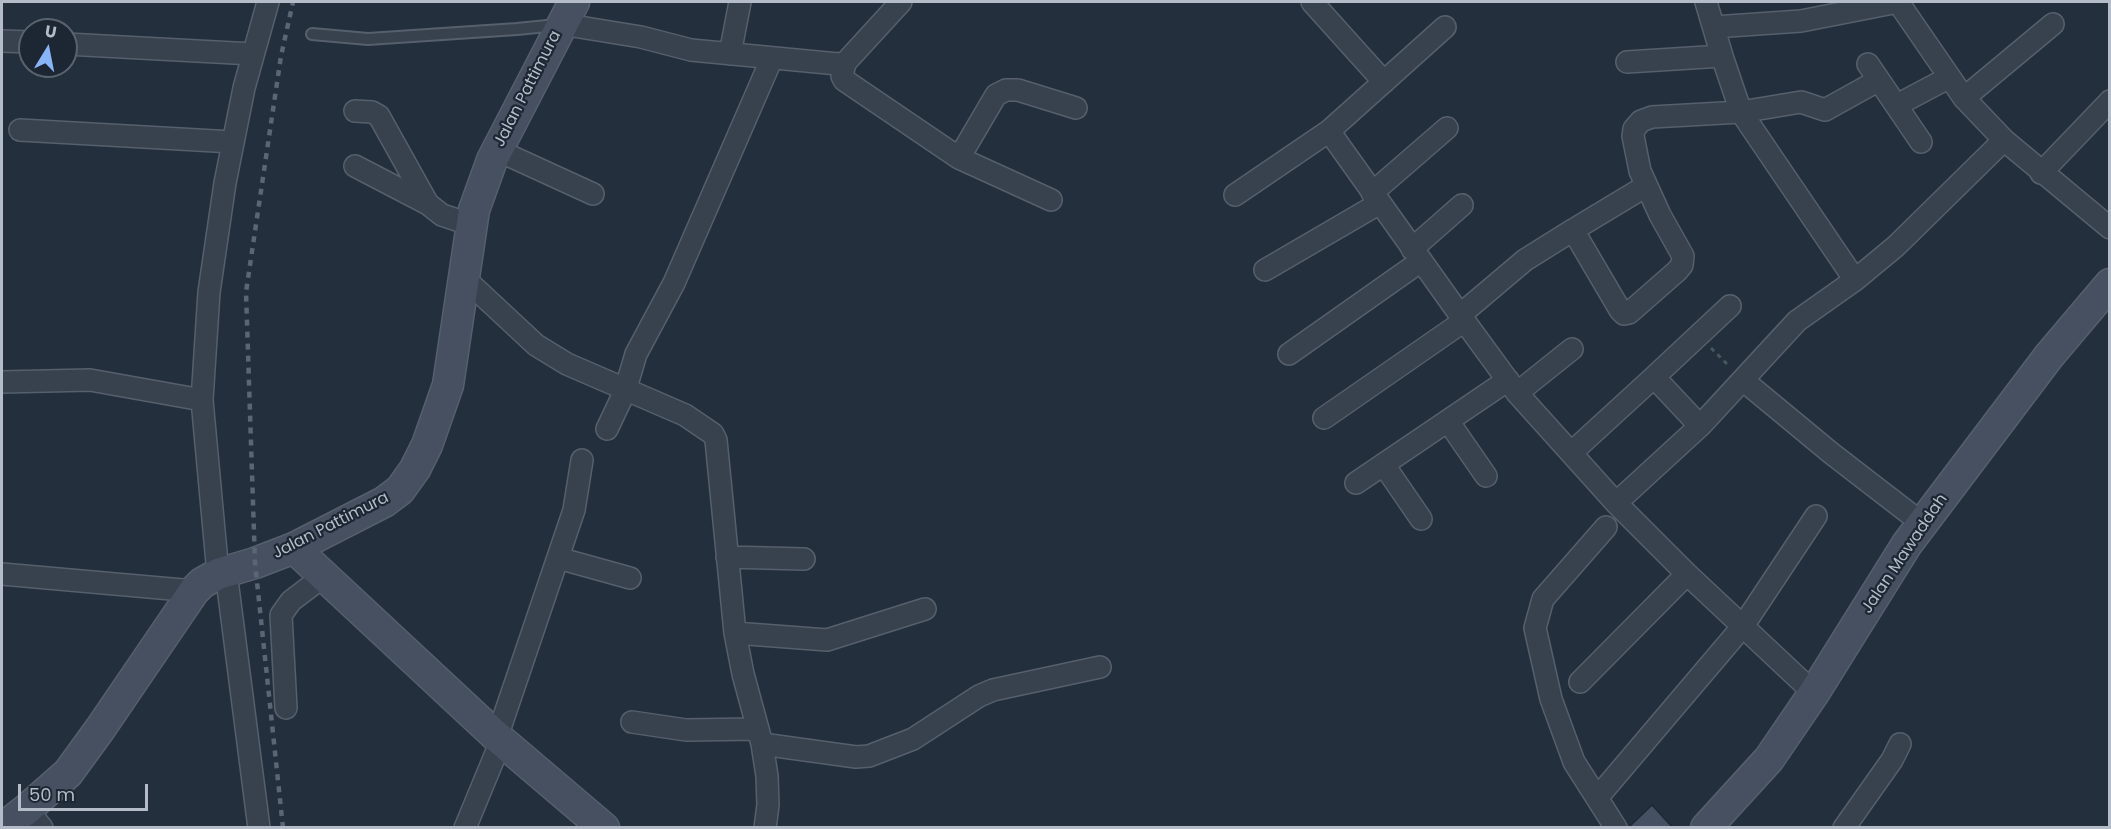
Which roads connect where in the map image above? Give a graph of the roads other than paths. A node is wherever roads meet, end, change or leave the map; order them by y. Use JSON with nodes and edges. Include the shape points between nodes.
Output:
{"nodes":[{"id":1,"x":268,"y":2,"type":"edge"},
{"id":2,"x":740,"y":2,"type":"edge"},
{"id":3,"x":901,"y":2,"type":"edge"},
{"id":4,"x":1312,"y":2,"type":"edge"},
{"id":5,"x":1706,"y":2,"type":"edge"},
{"id":6,"x":1898,"y":2,"type":"edge"},
{"id":7,"x":567,"y":13,"type":"edge"},
{"id":8,"x":2053,"y":24,"type":"dead end"},
{"id":9,"x":1445,"y":27,"type":"dead end"},
{"id":10,"x":1714,"y":27,"type":"junction"},
{"id":11,"x":312,"y":34,"type":"dead end"},
{"id":12,"x":2,"y":41,"type":"edge"},
{"id":13,"x":18,"y":42,"type":"edge"},
{"id":14,"x":78,"y":45,"type":"edge"},
{"id":15,"x":253,"y":54,"type":"junction"},
{"id":16,"x":730,"y":54,"type":"junction"},
{"id":17,"x":1722,"y":56,"type":"junction"},
{"id":18,"x":772,"y":58,"type":"junction"},
{"id":19,"x":1627,"y":62,"type":"dead end"},
{"id":20,"x":845,"y":63,"type":"junction"},
{"id":21,"x":1948,"y":78,"type":"junction"},
{"id":22,"x":1384,"y":82,"type":"junction"},
{"id":23,"x":1964,"y":98,"type":"junction"},
{"id":24,"x":2109,"y":100,"type":"edge"},
{"id":25,"x":1897,"y":105,"type":"junction"},
{"id":26,"x":1076,"y":108,"type":"dead end"},
{"id":27,"x":355,"y":111,"type":"dead end"},
{"id":28,"x":1741,"y":112,"type":"junction"},
{"id":29,"x":1446,"y":128,"type":"dead end"},
{"id":30,"x":20,"y":130,"type":"dead end"},
{"id":31,"x":1329,"y":131,"type":"junction"},
{"id":32,"x":2004,"y":140,"type":"junction"},
{"id":33,"x":233,"y":142,"type":"junction"},
{"id":34,"x":1921,"y":142,"type":"dead end"},
{"id":35,"x":497,"y":150,"type":"junction"},
{"id":36,"x":958,"y":158,"type":"junction"},
{"id":37,"x":355,"y":166,"type":"dead end"},
{"id":38,"x":2041,"y":173,"type":"junction"},
{"id":39,"x":1646,"y":186,"type":"junction"},
{"id":40,"x":592,"y":194,"type":"dead end"},
{"id":41,"x":1235,"y":195,"type":"dead end"},
{"id":42,"x":1376,"y":198,"type":"junction"},
{"id":43,"x":1051,"y":200,"type":"dead end"},
{"id":44,"x":428,"y":204,"type":"junction"},
{"id":45,"x":1462,"y":205,"type":"dead end"},
{"id":46,"x":472,"y":225,"type":"junction"},
{"id":47,"x":2109,"y":228,"type":"edge"},
{"id":48,"x":1573,"y":230,"type":"junction"},
{"id":49,"x":1417,"y":255,"type":"junction"},
{"id":50,"x":1265,"y":270,"type":"dead end"},
{"id":51,"x":463,"y":277,"type":"junction"},
{"id":52,"x":1855,"y":280,"type":"junction"},
{"id":53,"x":2109,"y":284,"type":"edge"},
{"id":54,"x":1730,"y":306,"type":"dead end"},
{"id":55,"x":1462,"y":318,"type":"junction"},
{"id":56,"x":1572,"y":349,"type":"dead end"},
{"id":57,"x":1289,"y":354,"type":"dead end"},
{"id":58,"x":1654,"y":377,"type":"junction"},
{"id":59,"x":1743,"y":381,"type":"junction"},
{"id":60,"x":2,"y":382,"type":"edge"},
{"id":61,"x":1513,"y":386,"type":"junction"},
{"id":62,"x":625,"y":391,"type":"junction"},
{"id":63,"x":202,"y":400,"type":"junction"},
{"id":64,"x":1324,"y":418,"type":"dead end"},
{"id":65,"x":1448,"y":421,"type":"junction"},
{"id":66,"x":1701,"y":426,"type":"junction"},
{"id":67,"x":607,"y":429,"type":"dead end"},
{"id":68,"x":1570,"y":453,"type":"junction"},
{"id":69,"x":582,"y":460,"type":"dead end"},
{"id":70,"x":1384,"y":465,"type":"junction"},
{"id":71,"x":1486,"y":476,"type":"dead end"},
{"id":72,"x":1356,"y":483,"type":"dead end"},
{"id":73,"x":1616,"y":503,"type":"junction"},
{"id":74,"x":1816,"y":516,"type":"dead end"},
{"id":75,"x":1421,"y":519,"type":"dead end"},
{"id":76,"x":1923,"y":524,"type":"junction"},
{"id":77,"x":1606,"y":527,"type":"dead end"},
{"id":78,"x":294,"y":548,"type":"junction"},
{"id":79,"x":728,"y":557,"type":"junction"},
{"id":80,"x":558,"y":558,"type":"junction"},
{"id":81,"x":804,"y":559,"type":"dead end"},
{"id":82,"x":2,"y":574,"type":"edge"},
{"id":83,"x":1688,"y":574,"type":"junction"},
{"id":84,"x":324,"y":576,"type":"junction"},
{"id":85,"x":630,"y":578,"type":"dead end"},
{"id":86,"x":213,"y":579,"type":"junction"},
{"id":87,"x":925,"y":609,"type":"dead end"},
{"id":88,"x":1743,"y":626,"type":"junction"},
{"id":89,"x":735,"y":633,"type":"junction"},
{"id":90,"x":1100,"y":667,"type":"dead end"},
{"id":91,"x":1580,"y":682,"type":"dead end"},
{"id":92,"x":1814,"y":693,"type":"junction"},
{"id":93,"x":286,"y":708,"type":"dead end"},
{"id":94,"x":632,"y":722,"type":"dead end"},
{"id":95,"x":759,"y":736,"type":"junction"},
{"id":96,"x":499,"y":739,"type":"junction"},
{"id":97,"x":1900,"y":744,"type":"dead end"},
{"id":98,"x":1597,"y":798,"type":"junction"},
{"id":99,"x":35,"y":818,"type":"edge"},
{"id":100,"x":3,"y":828,"type":"edge"},
{"id":101,"x":259,"y":828,"type":"edge"},
{"id":102,"x":465,"y":828,"type":"edge"},
{"id":103,"x":604,"y":828,"type":"edge"},
{"id":104,"x":765,"y":828,"type":"edge"},
{"id":105,"x":1616,"y":828,"type":"edge"},
{"id":106,"x":1706,"y":828,"type":"edge"},
{"id":107,"x":1844,"y":828,"type":"edge"}],
"edges":[{"from":1,"to":15,"type":"street"},
{"from":2,"to":16,"type":"street"},
{"from":3,"to":20,"type":"street"},
{"from":4,"to":22,"type":"street"},
{"from":5,"to":10,"type":"street"},
{"from":6,"to":10,"type":"street","via":[[1801,21]]},
{"from":6,"to":21,"type":"street"},
{"from":7,"to":11,"type":"lane","via":[[518,29],[368,39]]},
{"from":7,"to":16,"type":"street","via":[[691,50]]},
{"from":7,"to":35,"type":"street","name":"Jalan Pattimura"},
{"from":8,"to":23,"type":"street"},
{"from":9,"to":22,"type":"street"},
{"from":10,"to":17,"type":"street"},
{"from":12,"to":13,"type":"street"},
{"from":14,"to":15,"type":"street"},
{"from":15,"to":33,"type":"street"},
{"from":16,"to":18,"type":"street"},
{"from":17,"to":19,"type":"street"},
{"from":17,"to":28,"type":"street"},
{"from":18,"to":20,"type":"street"},
{"from":18,"to":62,"type":"street","via":[[674,283],[636,354]]},
{"from":20,"to":36,"type":"street","via":[[844,80]]},
{"from":21,"to":23,"type":"street"},
{"from":21,"to":25,"type":"street"},
{"from":22,"to":31,"type":"street"},
{"from":23,"to":32,"type":"street"},
{"from":24,"to":38,"type":"street"},
{"from":25,"to":28,"type":"street","via":[[1873,72],[1825,110],[1801,102]]},
{"from":25,"to":34,"type":"street"},
{"from":26,"to":36,"type":"street","via":[[1006,90],[996,95]]},
{"from":27,"to":44,"type":"street","via":[[379,116]]},
{"from":28,"to":39,"type":"street","via":[[1641,121],[1633,136]]},
{"from":28,"to":52,"type":"street"},
{"from":29,"to":42,"type":"street"},
{"from":30,"to":33,"type":"street"},
{"from":31,"to":41,"type":"street"},
{"from":31,"to":42,"type":"street"},
{"from":32,"to":38,"type":"street"},
{"from":32,"to":52,"type":"street","via":[[1896,246]]},
{"from":33,"to":63,"type":"street","via":[[214,248]]},
{"from":35,"to":40,"type":"street"},
{"from":35,"to":46,"type":"street","name":"Jalan Pattimura"},
{"from":36,"to":43,"type":"street"},
{"from":37,"to":44,"type":"street"},
{"from":38,"to":47,"type":"street"},
{"from":39,"to":48,"type":"street"},
{"from":39,"to":48,"type":"street","via":[[1683,256],[1682,265],[1629,313],[1620,310]]},
{"from":42,"to":49,"type":"street"},
{"from":42,"to":50,"type":"street"},
{"from":44,"to":46,"type":"street","via":[[442,215]]},
{"from":45,"to":49,"type":"street"},
{"from":46,"to":51,"type":"street","name":"Jalan Pattimura"},
{"from":48,"to":55,"type":"street","via":[[1525,260]]},
{"from":49,"to":55,"type":"street"},
{"from":49,"to":57,"type":"street"},
{"from":51,"to":62,"type":"street","via":[[536,345]]},
{"from":51,"to":78,"type":"street","name":"Jalan Pattimura","via":[[448,386],[415,469],[400,490],[384,502]]},
{"from":52,"to":59,"type":"street","via":[[1797,321]]},
{"from":53,"to":76,"type":"street","name":"Jalan Mawaddah","via":[[2049,356]]},
{"from":54,"to":58,"type":"street"},
{"from":55,"to":61,"type":"street"},
{"from":55,"to":64,"type":"street"},
{"from":56,"to":61,"type":"street"},
{"from":58,"to":66,"type":"street"},
{"from":58,"to":68,"type":"street"},
{"from":59,"to":66,"type":"street"},
{"from":59,"to":76,"type":"street"},
{"from":60,"to":63,"type":"street","via":[[90,380]]},
{"from":61,"to":65,"type":"street"},
{"from":61,"to":68,"type":"street"},
{"from":62,"to":67,"type":"street"},
{"from":62,"to":79,"type":"street","via":[[685,415],[713,434]]},
{"from":63,"to":86,"type":"street"},
{"from":65,"to":70,"type":"street"},
{"from":65,"to":71,"type":"street"},
{"from":66,"to":73,"type":"street"},
{"from":68,"to":73,"type":"street"},
{"from":69,"to":80,"type":"street","via":[[574,510]]},
{"from":70,"to":72,"type":"street"},
{"from":70,"to":75,"type":"street"},
{"from":73,"to":83,"type":"street"},
{"from":74,"to":88,"type":"street"},
{"from":76,"to":92,"type":"street","name":"Jalan Mawaddah"},
{"from":77,"to":98,"type":"street","via":[[1543,599],[1535,628],[1551,699],[1574,762]]},
{"from":78,"to":84,"type":"street"},
{"from":78,"to":86,"type":"street","name":"Jalan Pattimura"},
{"from":79,"to":81,"type":"street"},
{"from":79,"to":89,"type":"street"},
{"from":80,"to":85,"type":"street"},
{"from":80,"to":96,"type":"street"},
{"from":82,"to":86,"type":"street"},
{"from":83,"to":88,"type":"street"},
{"from":83,"to":91,"type":"street"},
{"from":84,"to":93,"type":"street","via":[[291,601],[281,615]]},
{"from":84,"to":96,"type":"street"},
{"from":86,"to":99,"type":"street"},
{"from":86,"to":101,"type":"street"},
{"from":87,"to":89,"type":"street","via":[[827,640]]},
{"from":88,"to":92,"type":"street"},
{"from":88,"to":98,"type":"street"},
{"from":89,"to":95,"type":"street"},
{"from":90,"to":95,"type":"street","via":[[993,690],[913,739],[869,756],[856,757]]},
{"from":92,"to":106,"type":"street","name":"Jalan Mawaddah","via":[[1769,759]]},
{"from":94,"to":95,"type":"street"},
{"from":95,"to":104,"type":"street","via":[[767,776]]},
{"from":96,"to":102,"type":"street"},
{"from":96,"to":103,"type":"street"},
{"from":97,"to":107,"type":"street"},
{"from":98,"to":105,"type":"street"},
{"from":99,"to":100,"type":"street"}]}
